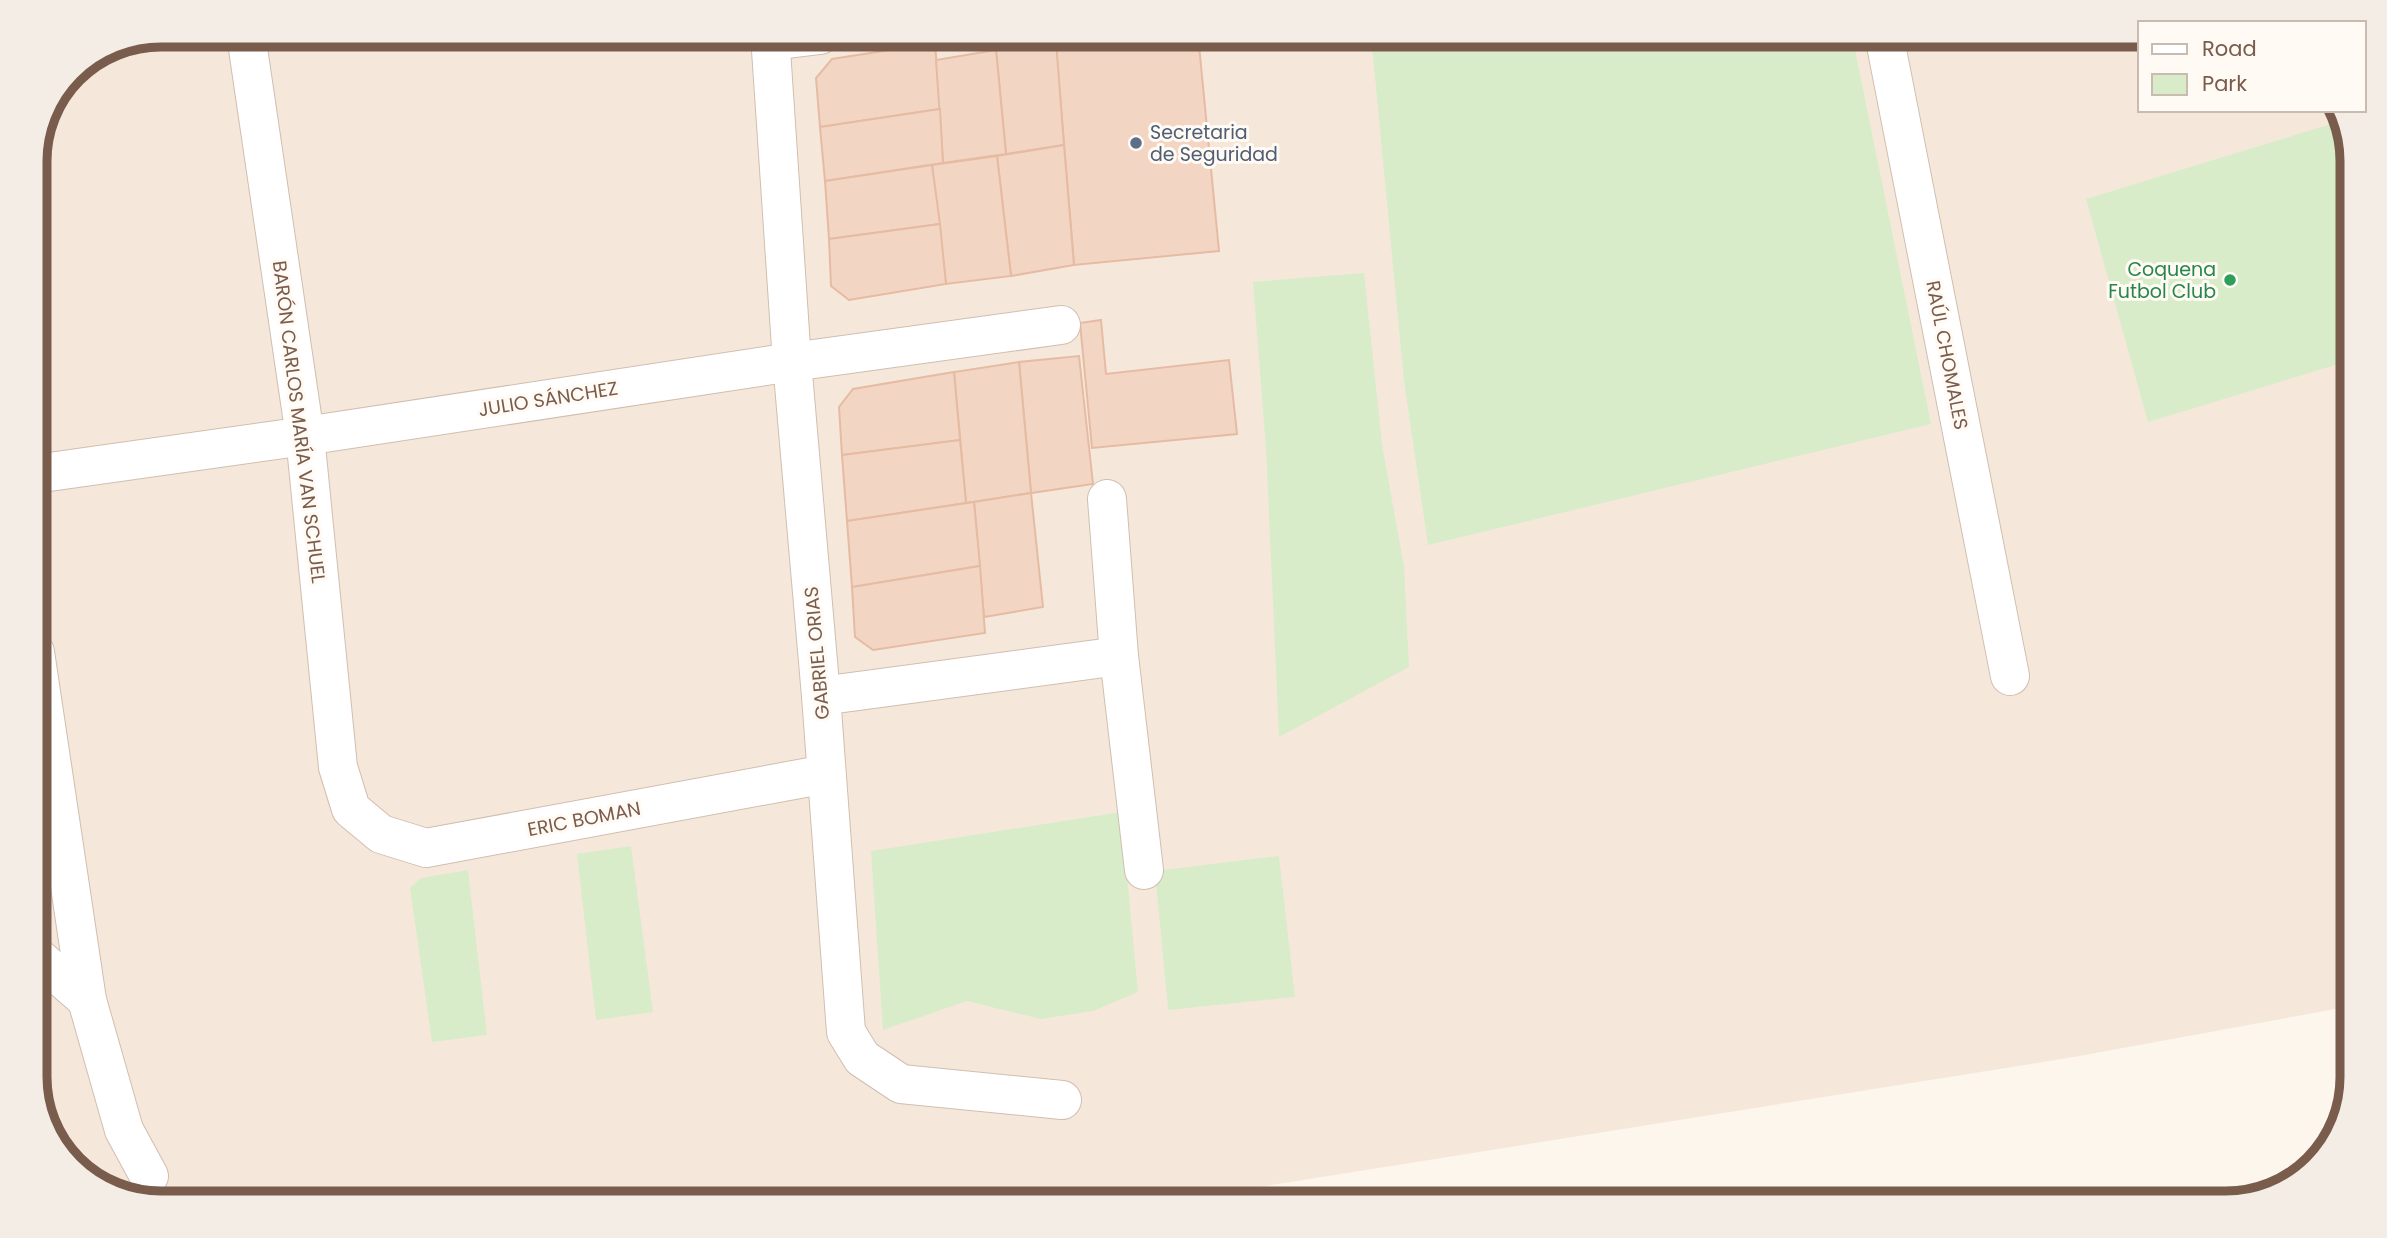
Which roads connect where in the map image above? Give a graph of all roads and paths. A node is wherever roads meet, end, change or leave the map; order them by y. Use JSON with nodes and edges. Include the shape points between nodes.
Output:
{"nodes":[{"id":1,"x":248,"y":47,"type":"edge"},
{"id":2,"x":772,"y":47,"type":"edge"},
{"id":3,"x":1886,"y":47,"type":"edge"},
{"id":4,"x":1061,"y":325,"type":"dead end"},
{"id":5,"x":792,"y":362,"type":"junction"},
{"id":6,"x":305,"y":436,"type":"junction"},
{"id":7,"x":47,"y":479,"type":"edge"},
{"id":8,"x":1108,"y":499,"type":"dead end"},
{"id":9,"x":1119,"y":656,"type":"junction"},
{"id":10,"x":2010,"y":676,"type":"dead end"},
{"id":11,"x":821,"y":696,"type":"junction"},
{"id":12,"x":47,"y":732,"type":"edge"},
{"id":13,"x":826,"y":774,"type":"junction"},
{"id":14,"x":351,"y":809,"type":"joint"},
{"id":15,"x":1144,"y":870,"type":"dead end"},
{"id":16,"x":47,"y":965,"type":"edge"},
{"id":17,"x":87,"y":1000,"type":"junction"},
{"id":18,"x":1062,"y":1100,"type":"dead end"},
{"id":19,"x":149,"y":1176,"type":"dead end"}],
"edges":[{"from":1,"to":6,"type":"street","name":"BARÓN CARLOS MARÍA VAN SCHUEL"},
{"from":2,"to":5,"type":"street","name":"GABRIEL ORIAS"},
{"from":3,"to":10,"type":"street","name":"RAÚL CHOMALES"},
{"from":4,"to":5,"type":"street","name":"JULIO SÁNCHEZ"},
{"from":5,"to":6,"type":"street","name":"JULIO SÁNCHEZ"},
{"from":5,"to":11,"type":"street","name":"GABRIEL ORIAS"},
{"from":6,"to":7,"type":"street","name":"JULIO SÁNCHEZ"},
{"from":6,"to":14,"type":"street","name":"BARÓN CARLOS MARÍA VAN SCHUEL","via":[[338,768]]},
{"from":8,"to":9,"type":"street"},
{"from":9,"to":11,"type":"street"},
{"from":9,"to":15,"type":"street"},
{"from":11,"to":13,"type":"street","name":"GABRIEL ORIAS"},
{"from":12,"to":17,"type":"street"},
{"from":13,"to":14,"type":"street","name":"ERIC BOMAN","via":[[426,848],[381,834]]},
{"from":13,"to":18,"type":"street","name":"GABRIEL ORIAS","via":[[846,1032],[862,1058],[901,1084]]},
{"from":16,"to":17,"type":"street"},
{"from":17,"to":19,"type":"street","via":[[124,1130]]}]}
